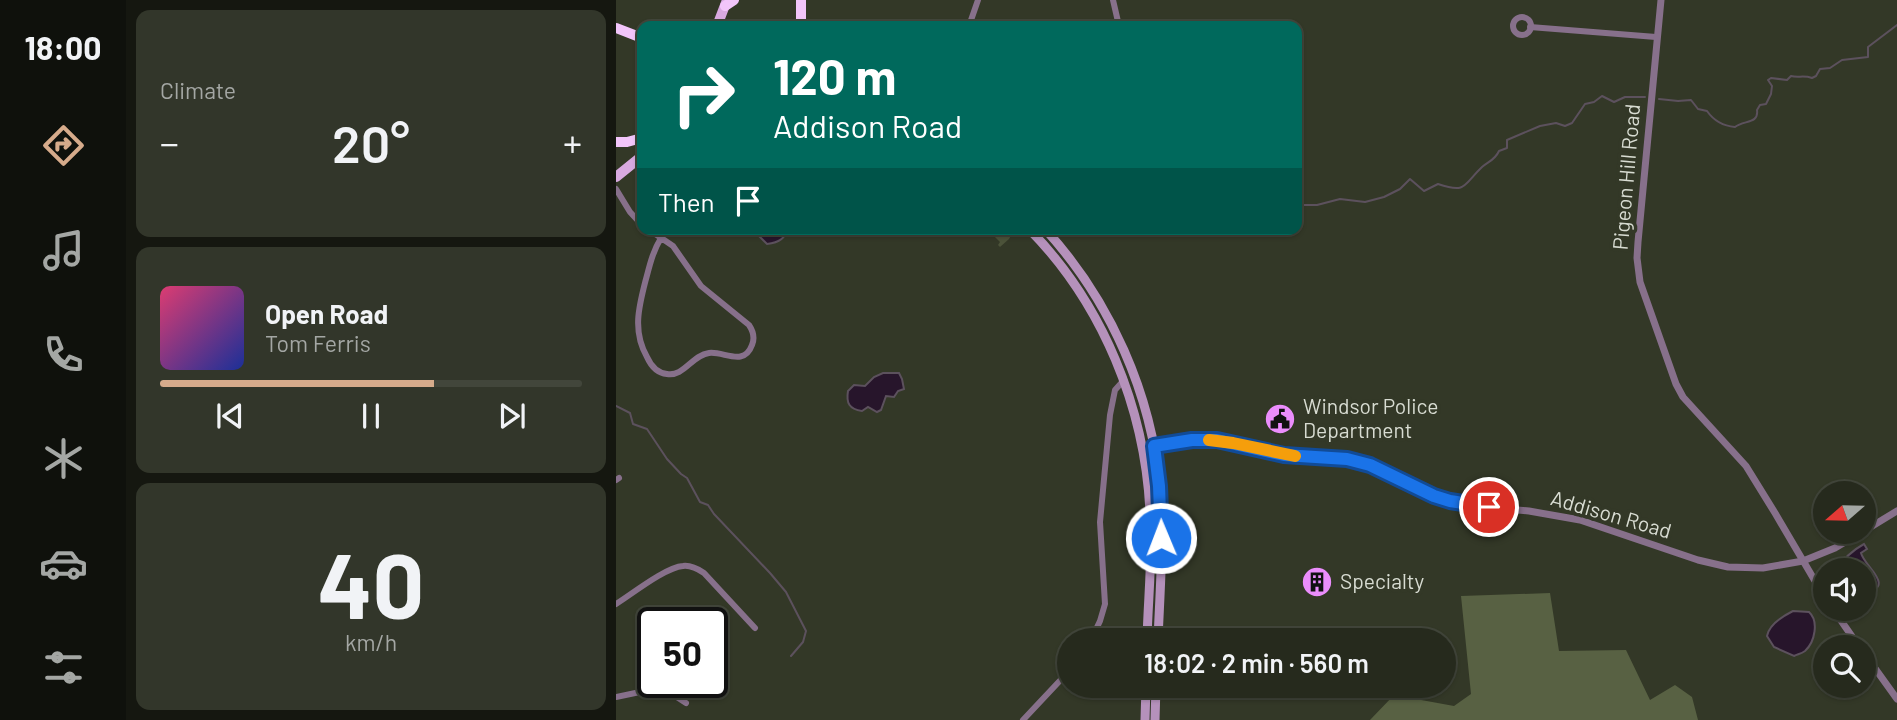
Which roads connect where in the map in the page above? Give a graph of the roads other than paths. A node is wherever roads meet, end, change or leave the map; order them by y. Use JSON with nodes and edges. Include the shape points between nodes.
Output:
{"nodes":[{"id":1,"x":801,"y":0,"type":"edge"},
{"id":2,"x":978,"y":0,"type":"edge"},
{"id":3,"x":1112,"y":0,"type":"edge"},
{"id":4,"x":1661,"y":0,"type":"edge"},
{"id":5,"x":729,"y":2,"type":"edge"},
{"id":6,"x":720,"y":21,"type":"edge"},
{"id":7,"x":801,"y":21,"type":"edge"},
{"id":8,"x":971,"y":21,"type":"edge"},
{"id":9,"x":1118,"y":21,"type":"edge"},
{"id":10,"x":1530,"y":27,"type":"dead end"},
{"id":11,"x":616,"y":28,"type":"edge"},
{"id":12,"x":616,"y":37,"type":"edge"},
{"id":13,"x":637,"y":37,"type":"edge"},
{"id":14,"x":1656,"y":37,"type":"junction"},
{"id":15,"x":637,"y":39,"type":"edge"},
{"id":16,"x":637,"y":139,"type":"edge"},
{"id":17,"x":616,"y":142,"type":"edge"},
{"id":18,"x":637,"y":160,"type":"edge"},
{"id":19,"x":616,"y":177,"type":"edge"},
{"id":20,"x":616,"y":190,"type":"edge"},
{"id":21,"x":637,"y":220,"type":"edge"},
{"id":22,"x":657,"y":235,"type":"edge"},
{"id":23,"x":1034,"y":235,"type":"edge"},
{"id":24,"x":1050,"y":235,"type":"edge"},
{"id":25,"x":661,"y":238,"type":"junction"},
{"id":26,"x":1073,"y":264,"type":"junction"},
{"id":27,"x":1065,"y":272,"type":"junction"},
{"id":28,"x":1107,"y":316,"type":"junction"},
{"id":29,"x":1097,"y":321,"type":"junction"},
{"id":30,"x":1124,"y":380,"type":"junction"},
{"id":31,"x":1154,"y":446,"type":"junction"},
{"id":32,"x":1143,"y":448,"type":"junction"},
{"id":33,"x":1897,"y":511,"type":"edge"},
{"id":34,"x":1876,"y":523,"type":"edge"},
{"id":35,"x":1842,"y":544,"type":"edge"},
{"id":36,"x":1803,"y":561,"type":"junction"},
{"id":37,"x":1813,"y":578,"type":"edge"},
{"id":38,"x":616,"y":604,"type":"edge"},
{"id":39,"x":755,"y":628,"type":"dead end"},
{"id":40,"x":1097,"y":628,"type":"edge"},
{"id":41,"x":1147,"y":628,"type":"edge"},
{"id":42,"x":1158,"y":628,"type":"edge"},
{"id":43,"x":1876,"y":670,"type":"edge"},
{"id":44,"x":1057,"y":684,"type":"edge"},
{"id":45,"x":616,"y":697,"type":"edge"},
{"id":46,"x":1146,"y":698,"type":"edge"},
{"id":47,"x":1156,"y":698,"type":"edge"},
{"id":48,"x":1897,"y":699,"type":"edge"},
{"id":49,"x":686,"y":703,"type":"dead end"},
{"id":50,"x":1023,"y":720,"type":"edge"},
{"id":51,"x":1145,"y":720,"type":"edge"},
{"id":52,"x":1155,"y":720,"type":"edge"}],
"edges":[{"from":1,"to":7,"type":"highway"},
{"from":2,"to":8,"type":"street"},
{"from":3,"to":9,"type":"street"},
{"from":4,"to":14,"type":"street","name":"Pigeon Hill Road"},
{"from":5,"to":6,"type":"main road"},
{"from":10,"to":14,"type":"street"},
{"from":11,"to":13,"type":"highway"},
{"from":12,"to":15,"type":"highway"},
{"from":14,"to":36,"type":"street","name":"Pigeon Hill Road","via":[[1638,242],[1640,282],[1683,397],[1746,466]]},
{"from":16,"to":17,"type":"highway"},
{"from":18,"to":19,"type":"main road"},
{"from":20,"to":21,"type":"street"},
{"from":22,"to":25,"type":"street"},
{"from":23,"to":27,"type":"main road"},
{"from":24,"to":26,"type":"main road"},
{"from":25,"to":25,"type":"street","via":[[680,253],[701,286],[752,330],[748,352],[733,358],[706,354],[673,374],[651,365],[639,338],[638,310],[653,251]]},
{"from":26,"to":27,"type":"main road"},
{"from":26,"to":28,"type":"main road"},
{"from":27,"to":29,"type":"main road"},
{"from":28,"to":29,"type":"main road"},
{"from":28,"to":31,"type":"main road","via":[[1134,376]]},
{"from":29,"to":30,"type":"main road"},
{"from":30,"to":32,"type":"main road"},
{"from":30,"to":40,"type":"street","via":[[1115,390],[1110,415],[1100,522],[1105,604]]},
{"from":31,"to":32,"type":"street","name":"Addison Road"},
{"from":31,"to":36,"type":"street","name":"Addison Road","via":[[1217,440],[1284,455],[1347,459],[1450,501],[1580,520],[1712,564],[1763,568]]},
{"from":31,"to":42,"type":"main road","via":[[1161,527]]},
{"from":32,"to":41,"type":"main road","via":[[1151,516]]},
{"from":33,"to":34,"type":"street","name":"Addison Road"},
{"from":35,"to":36,"type":"street","name":"Addison Road"},
{"from":36,"to":37,"type":"street","name":"Pigeon Hill Road"},
{"from":38,"to":39,"type":"street","via":[[671,569],[687,566],[704,573]]},
{"from":43,"to":48,"type":"street"},
{"from":44,"to":50,"type":"street"},
{"from":45,"to":49,"type":"street","via":[[659,688]]},
{"from":46,"to":51,"type":"main road"},
{"from":47,"to":52,"type":"main road"}]}
